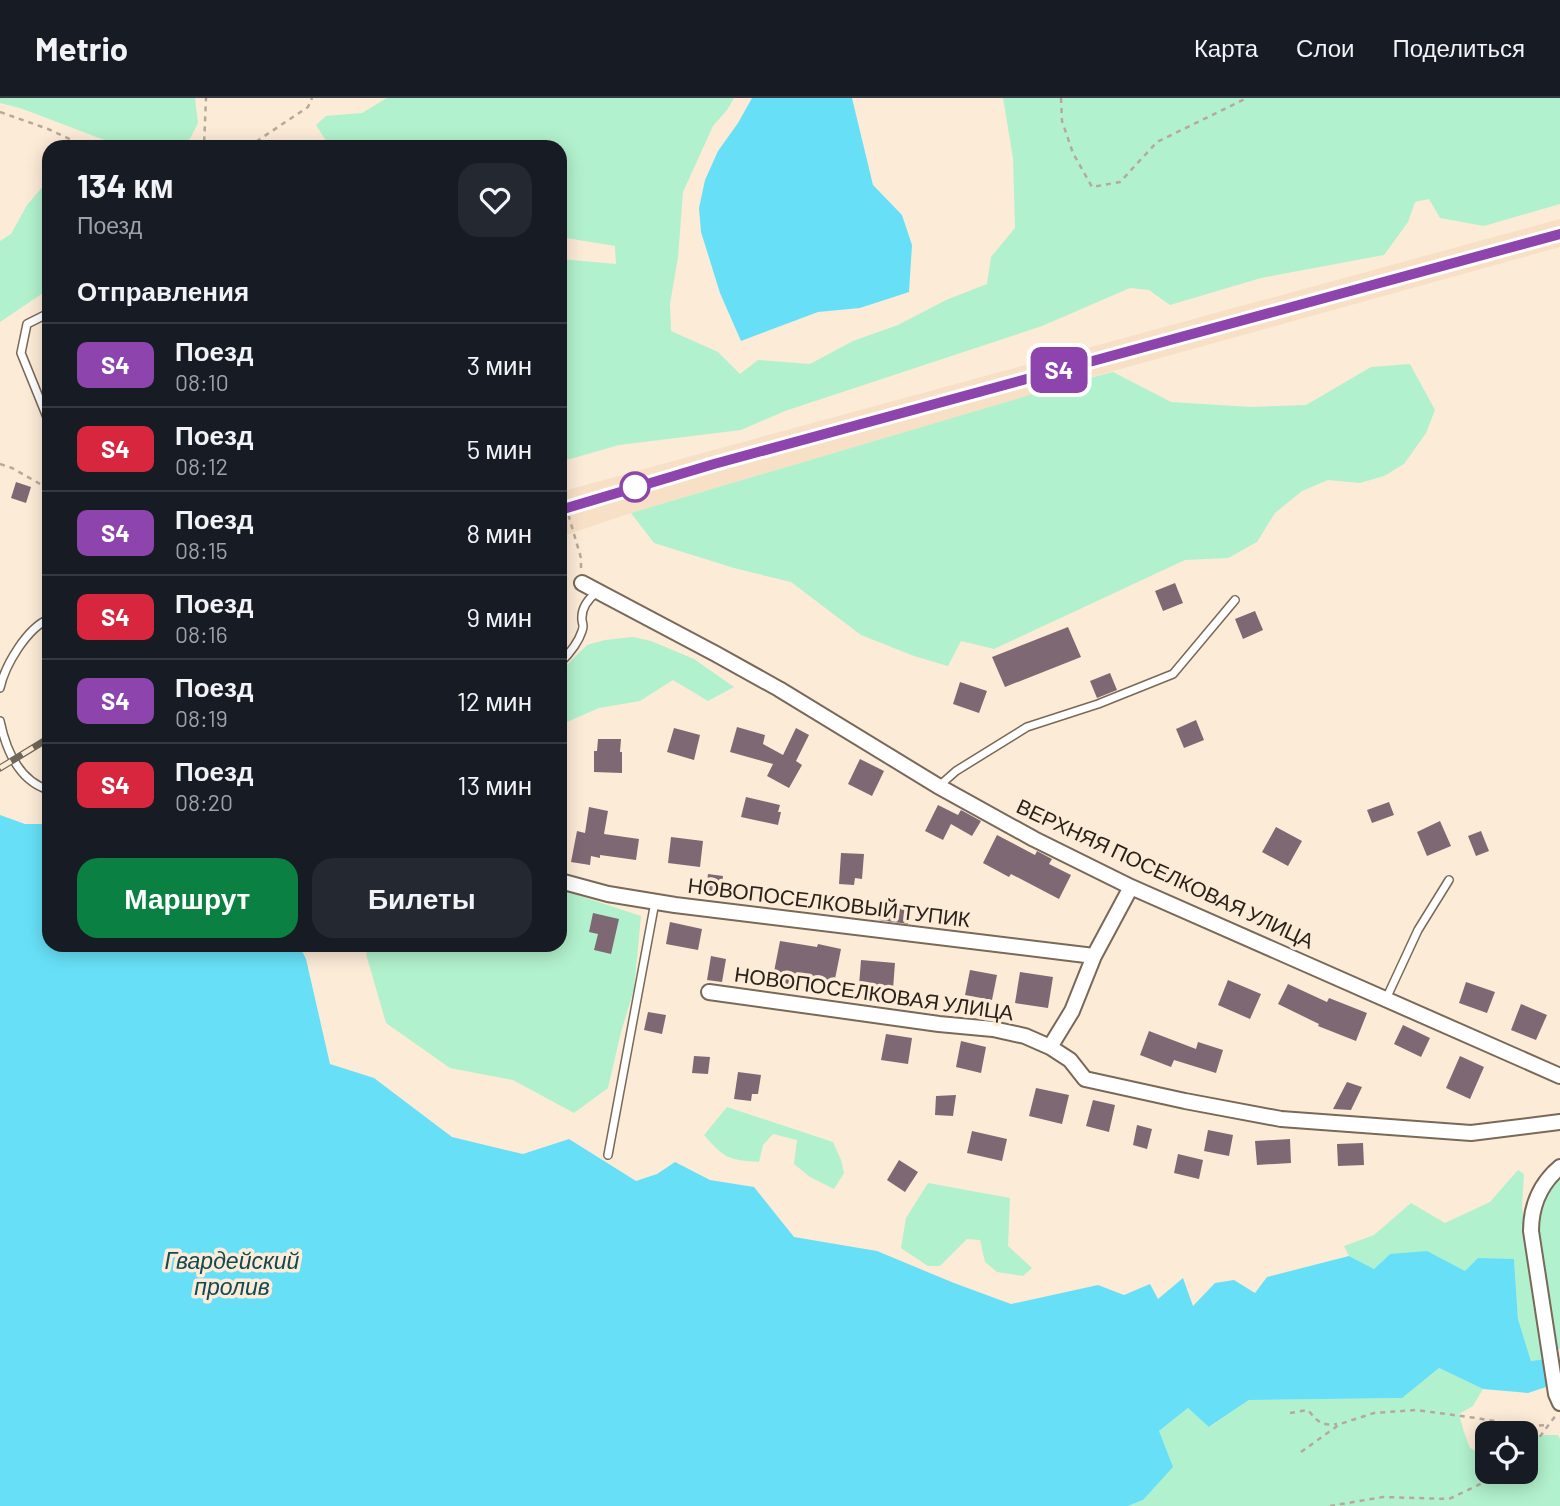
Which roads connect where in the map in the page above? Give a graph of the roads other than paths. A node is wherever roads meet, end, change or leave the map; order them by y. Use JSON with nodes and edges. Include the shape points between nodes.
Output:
{"nodes":[{"id":1,"x":42,"y":316,"type":"edge"},
{"id":2,"x":42,"y":405,"type":"edge"},
{"id":3,"x":582,"y":583,"type":"road end"},
{"id":4,"x":597,"y":592,"type":"junction"},
{"id":5,"x":1235,"y":600,"type":"dead end"},
{"id":6,"x":42,"y":622,"type":"edge"},
{"id":7,"x":567,"y":655,"type":"edge"},
{"id":8,"x":0,"y":688,"type":"edge"},
{"id":9,"x":0,"y":721,"type":"edge"},
{"id":10,"x":938,"y":786,"type":"junction"},
{"id":11,"x":42,"y":788,"type":"edge"},
{"id":12,"x":1449,"y":880,"type":"dead end"},
{"id":13,"x":567,"y":883,"type":"edge"},
{"id":14,"x":1131,"y":887,"type":"junction"},
{"id":15,"x":655,"y":902,"type":"junction"},
{"id":16,"x":1094,"y":956,"type":"junction"},
{"id":17,"x":709,"y":992,"type":"dead end"},
{"id":18,"x":1385,"y":999,"type":"junction"},
{"id":19,"x":1050,"y":1047,"type":"junction"},
{"id":20,"x":1560,"y":1076,"type":"edge"},
{"id":21,"x":1560,"y":1122,"type":"edge"},
{"id":22,"x":608,"y":1155,"type":"dead end"},
{"id":23,"x":1560,"y":1167,"type":"edge"},
{"id":24,"x":1558,"y":1399,"type":"edge"}],
"edges":[{"from":1,"to":2,"type":"lane","via":[[27,324],[21,353]]},
{"from":3,"to":4,"type":"street","name":"ВЕРХНЯЯ ПОСЕЛКОВАЯ УЛИЦА"},
{"from":4,"to":7,"type":"lane","via":[[583,608],[584,629]]},
{"from":4,"to":10,"type":"street","name":"ВЕРХНЯЯ ПОСЕЛКОВАЯ УЛИЦА","via":[[779,689]]},
{"from":5,"to":10,"type":"lane","via":[[1173,674],[1027,727]]},
{"from":6,"to":8,"type":"lane","via":[[13,656]]},
{"from":9,"to":11,"type":"lane","via":[[6,746],[22,775]]},
{"from":10,"to":14,"type":"street","name":"ВЕРХНЯЯ ПОСЕЛКОВАЯ УЛИЦА"},
{"from":12,"to":18,"type":"lane","via":[[1418,930]]},
{"from":13,"to":15,"type":"street","name":"НОВОПОСЕЛКОВЫЙ ТУПИК"},
{"from":14,"to":16,"type":"street"},
{"from":14,"to":18,"type":"street","name":"ВЕРХНЯЯ ПОСЕЛКОВАЯ УЛИЦА"},
{"from":15,"to":16,"type":"street","name":"НОВОПОСЕЛКОВЫЙ ТУПИК"},
{"from":15,"to":22,"type":"lane"},
{"from":16,"to":19,"type":"street","via":[[1072,1012]]},
{"from":17,"to":19,"type":"street","name":"НОВОПОСЕЛКОВАЯ УЛИЦА","via":[[993,1029]]},
{"from":18,"to":20,"type":"street","name":"ВЕРХНЯЯ ПОСЕЛКОВАЯ УЛИЦА"},
{"from":19,"to":21,"type":"street","name":"НОВОПОСЕЛКОВАЯ УЛИЦА","via":[[1070,1060],[1085,1079],[1281,1119],[1471,1133]]},
{"from":23,"to":24,"type":"street","via":[[1541,1187],[1531,1221]]}]}
